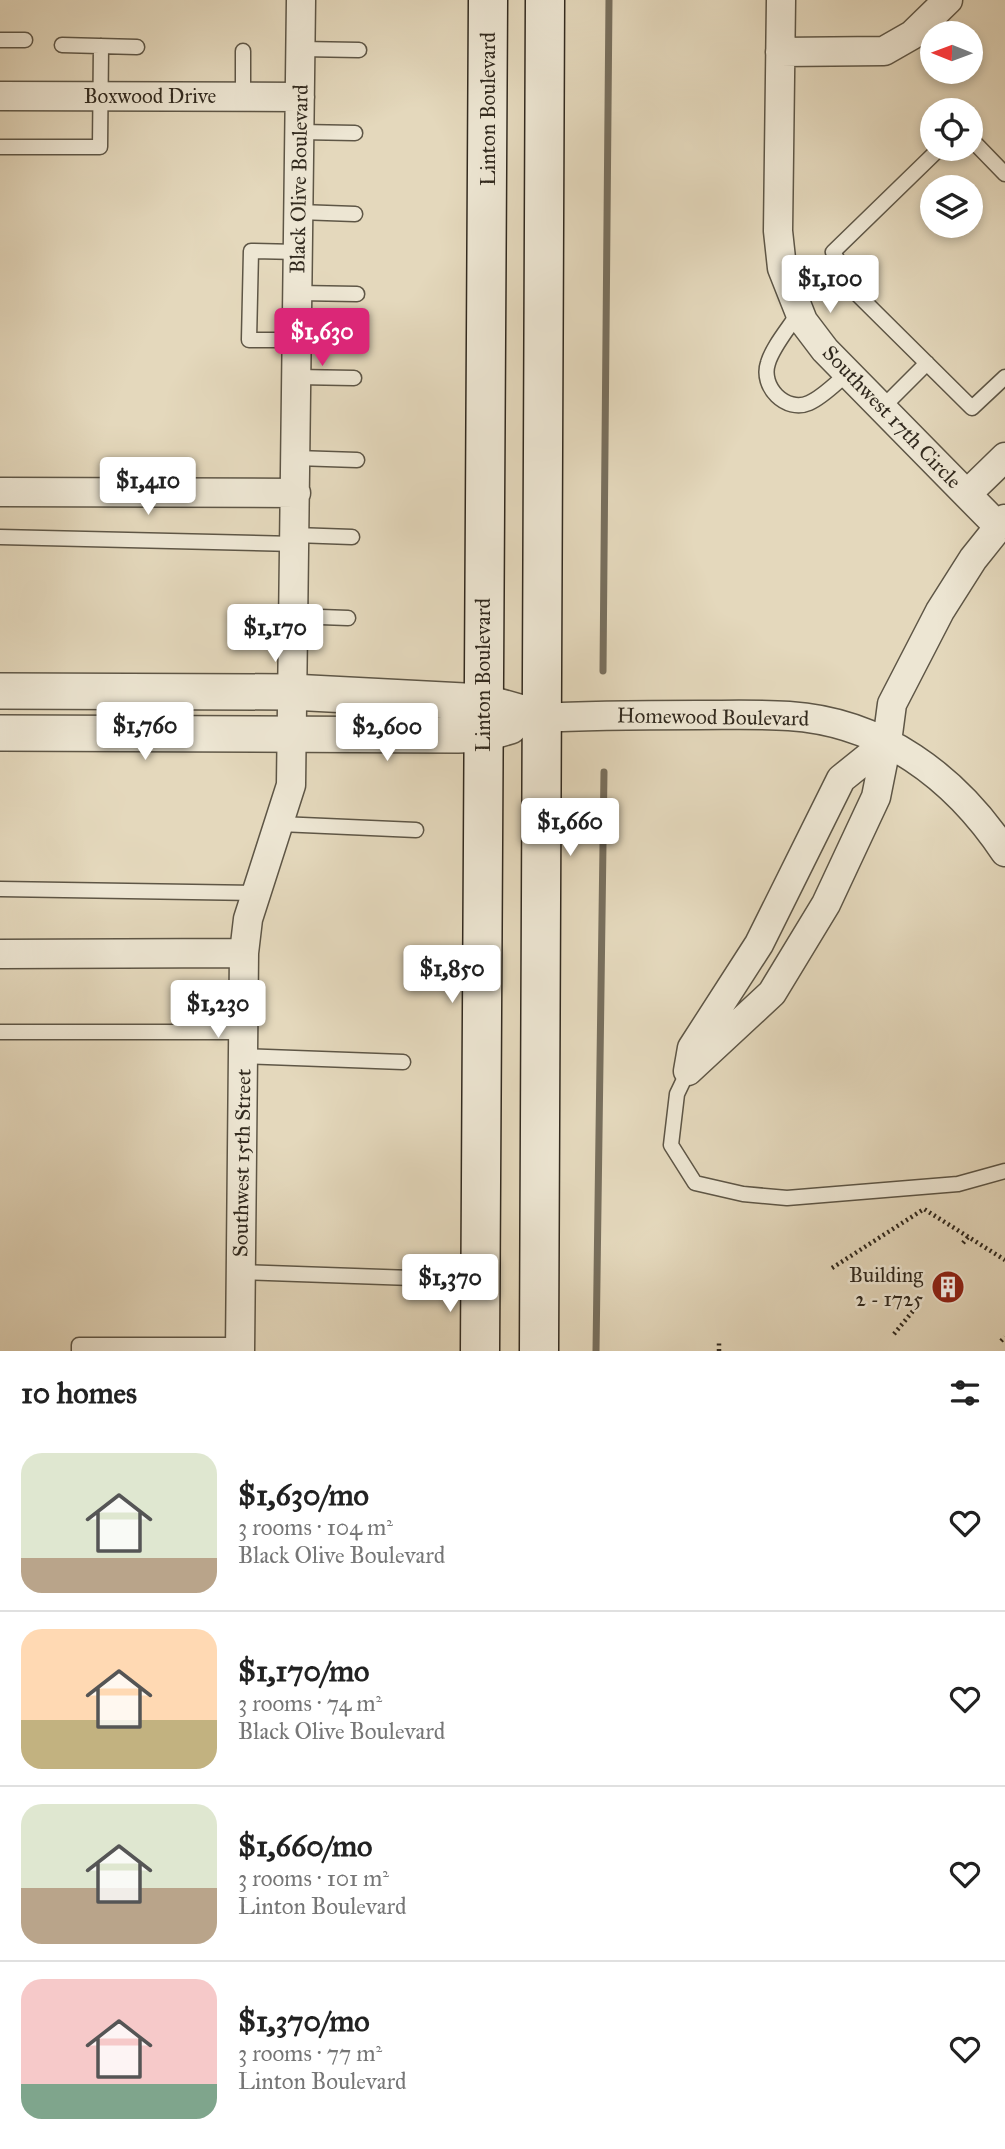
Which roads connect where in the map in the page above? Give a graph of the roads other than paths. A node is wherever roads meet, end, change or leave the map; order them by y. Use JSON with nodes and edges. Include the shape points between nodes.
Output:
{"nodes":[{"id":1,"x":301,"y":0,"type":"edge"},
{"id":2,"x":488,"y":0,"type":"edge"},
{"id":3,"x":545,"y":0,"type":"edge"},
{"id":4,"x":781,"y":0,"type":"edge"},
{"id":5,"x":948,"y":0,"type":"edge"},
{"id":6,"x":0,"y":40,"type":"edge"},
{"id":7,"x":25,"y":40,"type":"dead end"},
{"id":8,"x":62,"y":45,"type":"dead end"},
{"id":9,"x":101,"y":46,"type":"junction"},
{"id":10,"x":137,"y":47,"type":"dead end"},
{"id":11,"x":301,"y":49,"type":"junction"},
{"id":12,"x":359,"y":50,"type":"dead end"},
{"id":13,"x":243,"y":51,"type":"dead end"},
{"id":14,"x":780,"y":52,"type":"junction"},
{"id":15,"x":0,"y":96,"type":"edge"},
{"id":16,"x":100,"y":96,"type":"junction"},
{"id":17,"x":243,"y":97,"type":"junction"},
{"id":18,"x":300,"y":97,"type":"junction"},
{"id":19,"x":300,"y":132,"type":"junction"},
{"id":20,"x":355,"y":133,"type":"dead end"},
{"id":21,"x":0,"y":147,"type":"edge"},
{"id":22,"x":983,"y":151,"type":"edge"},
{"id":23,"x":927,"y":161,"type":"edge"},
{"id":24,"x":1005,"y":174,"type":"edge"},
{"id":25,"x":299,"y":212,"type":"junction"},
{"id":26,"x":355,"y":214,"type":"dead end"},
{"id":27,"x":298,"y":252,"type":"junction"},
{"id":28,"x":298,"y":293,"type":"junction"},
{"id":29,"x":358,"y":294,"type":"dead end"},
{"id":30,"x":799,"y":312,"type":"junction"},
{"id":31,"x":298,"y":340,"type":"junction"},
{"id":32,"x":927,"y":363,"type":"junction"},
{"id":33,"x":848,"y":373,"type":"junction"},
{"id":34,"x":297,"y":377,"type":"junction"},
{"id":35,"x":354,"y":377,"type":"dead end"},
{"id":36,"x":1005,"y":377,"type":"edge"},
{"id":37,"x":883,"y":408,"type":"junction"},
{"id":38,"x":1005,"y":457,"type":"edge"},
{"id":39,"x":296,"y":458,"type":"junction"},
{"id":40,"x":356,"y":460,"type":"dead end"},
{"id":41,"x":0,"y":492,"type":"edge"},
{"id":42,"x":296,"y":493,"type":"junction"},
{"id":43,"x":967,"y":494,"type":"junction"},
{"id":44,"x":1002,"y":523,"type":"edge"},
{"id":45,"x":0,"y":537,"type":"edge"},
{"id":46,"x":352,"y":537,"type":"dead end"},
{"id":47,"x":295,"y":539,"type":"junction"},
{"id":48,"x":293,"y":616,"type":"junction"},
{"id":49,"x":348,"y":618,"type":"dead end"},
{"id":50,"x":0,"y":691,"type":"edge"},
{"id":51,"x":291,"y":692,"type":"junction"},
{"id":52,"x":483,"y":718,"type":"junction"},
{"id":53,"x":540,"y":718,"type":"junction"},
{"id":54,"x":0,"y":733,"type":"edge"},
{"id":55,"x":291,"y":735,"type":"junction"},
{"id":56,"x":887,"y":742,"type":"junction"},
{"id":57,"x":281,"y":824,"type":"junction"},
{"id":58,"x":416,"y":830,"type":"dead end"},
{"id":59,"x":1005,"y":852,"type":"edge"},
{"id":60,"x":0,"y":889,"type":"edge"},
{"id":61,"x":257,"y":893,"type":"junction"},
{"id":62,"x":244,"y":953,"type":"junction"},
{"id":63,"x":0,"y":954,"type":"edge"},
{"id":64,"x":0,"y":1032,"type":"edge"},
{"id":65,"x":243,"y":1044,"type":"junction"},
{"id":66,"x":403,"y":1062,"type":"dead end"},
{"id":67,"x":688,"y":1071,"type":"junction"},
{"id":68,"x":1005,"y":1171,"type":"edge"},
{"id":69,"x":241,"y":1272,"type":"junction"},
{"id":70,"x":412,"y":1278,"type":"dead end"},
{"id":71,"x":240,"y":1348,"type":"edge"},
{"id":72,"x":79,"y":1351,"type":"edge"},
{"id":73,"x":480,"y":1351,"type":"edge"},
{"id":74,"x":540,"y":1351,"type":"edge"}],
"edges":[{"from":1,"to":11,"type":"street","name":"Black Olive Boulevard"},
{"from":2,"to":52,"type":"main road","name":"Linton Boulevard"},
{"from":3,"to":53,"type":"main road"},
{"from":4,"to":14,"type":"street","name":"Southwest 17th Circle"},
{"from":5,"to":14,"type":"street","via":[[912,35],[884,51]]},
{"from":6,"to":7,"type":"lane"},
{"from":8,"to":9,"type":"lane"},
{"from":9,"to":10,"type":"lane"},
{"from":9,"to":16,"type":"lane"},
{"from":11,"to":12,"type":"lane"},
{"from":11,"to":18,"type":"street","name":"Black Olive Boulevard"},
{"from":13,"to":17,"type":"lane"},
{"from":14,"to":30,"type":"street","name":"Southwest 17th Circle","via":[[779,250],[787,287]]},
{"from":15,"to":16,"type":"street","name":"Boxwood Drive"},
{"from":16,"to":17,"type":"street","name":"Boxwood Drive"},
{"from":16,"to":21,"type":"lane","via":[[100,148]]},
{"from":17,"to":18,"type":"street","name":"Boxwood Drive"},
{"from":18,"to":19,"type":"street","name":"Black Olive Boulevard"},
{"from":19,"to":20,"type":"lane"},
{"from":19,"to":25,"type":"street","name":"Black Olive Boulevard"},
{"from":22,"to":24,"type":"lane"},
{"from":23,"to":32,"type":"lane","via":[[833,252],[858,295]]},
{"from":25,"to":26,"type":"lane"},
{"from":25,"to":27,"type":"street","name":"Black Olive Boulevard"},
{"from":27,"to":28,"type":"street","name":"Black Olive Boulevard"},
{"from":27,"to":31,"type":"lane","via":[[251,251],[249,340]]},
{"from":28,"to":29,"type":"lane"},
{"from":28,"to":31,"type":"street","name":"Black Olive Boulevard"},
{"from":30,"to":33,"type":"street","name":"Southwest 17th Circle","via":[[825,350]]},
{"from":30,"to":33,"type":"lane","via":[[768,363],[766,373],[773,393],[790,404],[811,403]]},
{"from":31,"to":34,"type":"street","name":"Black Olive Boulevard"},
{"from":32,"to":36,"type":"lane","via":[[972,408]]},
{"from":32,"to":37,"type":"lane"},
{"from":33,"to":37,"type":"street","name":"Southwest 17th Circle"},
{"from":34,"to":35,"type":"lane"},
{"from":34,"to":39,"type":"street","name":"Black Olive Boulevard"},
{"from":37,"to":43,"type":"street","name":"Southwest 17th Circle"},
{"from":38,"to":43,"type":"street"},
{"from":39,"to":40,"type":"lane"},
{"from":39,"to":42,"type":"street","name":"Black Olive Boulevard"},
{"from":41,"to":42,"type":"street"},
{"from":42,"to":47,"type":"street","name":"Black Olive Boulevard"},
{"from":43,"to":44,"type":"street","name":"Southwest 17th Circle"},
{"from":44,"to":56,"type":"street","via":[[973,559],[921,647],[892,704]]},
{"from":45,"to":47,"type":"lane"},
{"from":46,"to":47,"type":"lane"},
{"from":47,"to":48,"type":"street","name":"Black Olive Boulevard"},
{"from":48,"to":49,"type":"lane"},
{"from":48,"to":51,"type":"street","name":"Black Olive Boulevard"},
{"from":50,"to":51,"type":"street","name":"Homewood Boulevard"},
{"from":51,"to":52,"type":"street","name":"Homewood Boulevard"},
{"from":51,"to":55,"type":"street","name":"Black Olive Boulevard"},
{"from":52,"to":53,"type":"street","name":"Homewood Boulevard"},
{"from":52,"to":55,"type":"street","name":"Homewood Boulevard"},
{"from":52,"to":73,"type":"main road","name":"Linton Boulevard"},
{"from":53,"to":56,"type":"street","name":"Homewood Boulevard","via":[[790,716],[828,721]]},
{"from":53,"to":74,"type":"main road"},
{"from":54,"to":55,"type":"street","name":"Homewood Boulevard"},
{"from":55,"to":57,"type":"street","name":"Southwest 15th Street","via":[[291,785]]},
{"from":56,"to":59,"type":"street","name":"Homewood Boulevard","via":[[942,777],[970,804]]},
{"from":56,"to":67,"type":"street","via":[[841,779],[759,944],[692,1048]]},
{"from":56,"to":67,"type":"street","via":[[876,797],[826,904],[772,993]]},
{"from":57,"to":58,"type":"lane"},
{"from":57,"to":61,"type":"street","name":"Southwest 15th Street"},
{"from":60,"to":61,"type":"lane"},
{"from":61,"to":62,"type":"street","name":"Southwest 15th Street"},
{"from":62,"to":63,"type":"street"},
{"from":62,"to":65,"type":"street","name":"Southwest 15th Street"},
{"from":64,"to":65,"type":"lane"},
{"from":65,"to":66,"type":"lane"},
{"from":65,"to":69,"type":"street","name":"Southwest 15th Street"},
{"from":67,"to":68,"type":"lane","via":[[677,1094],[671,1145],[695,1183],[787,1198],[958,1185]]},
{"from":69,"to":70,"type":"lane"},
{"from":69,"to":71,"type":"street","name":"Southwest 15th Street"},
{"from":71,"to":72,"type":"lane","name":"Southwest 15th Street","via":[[79,1345]]}]}
